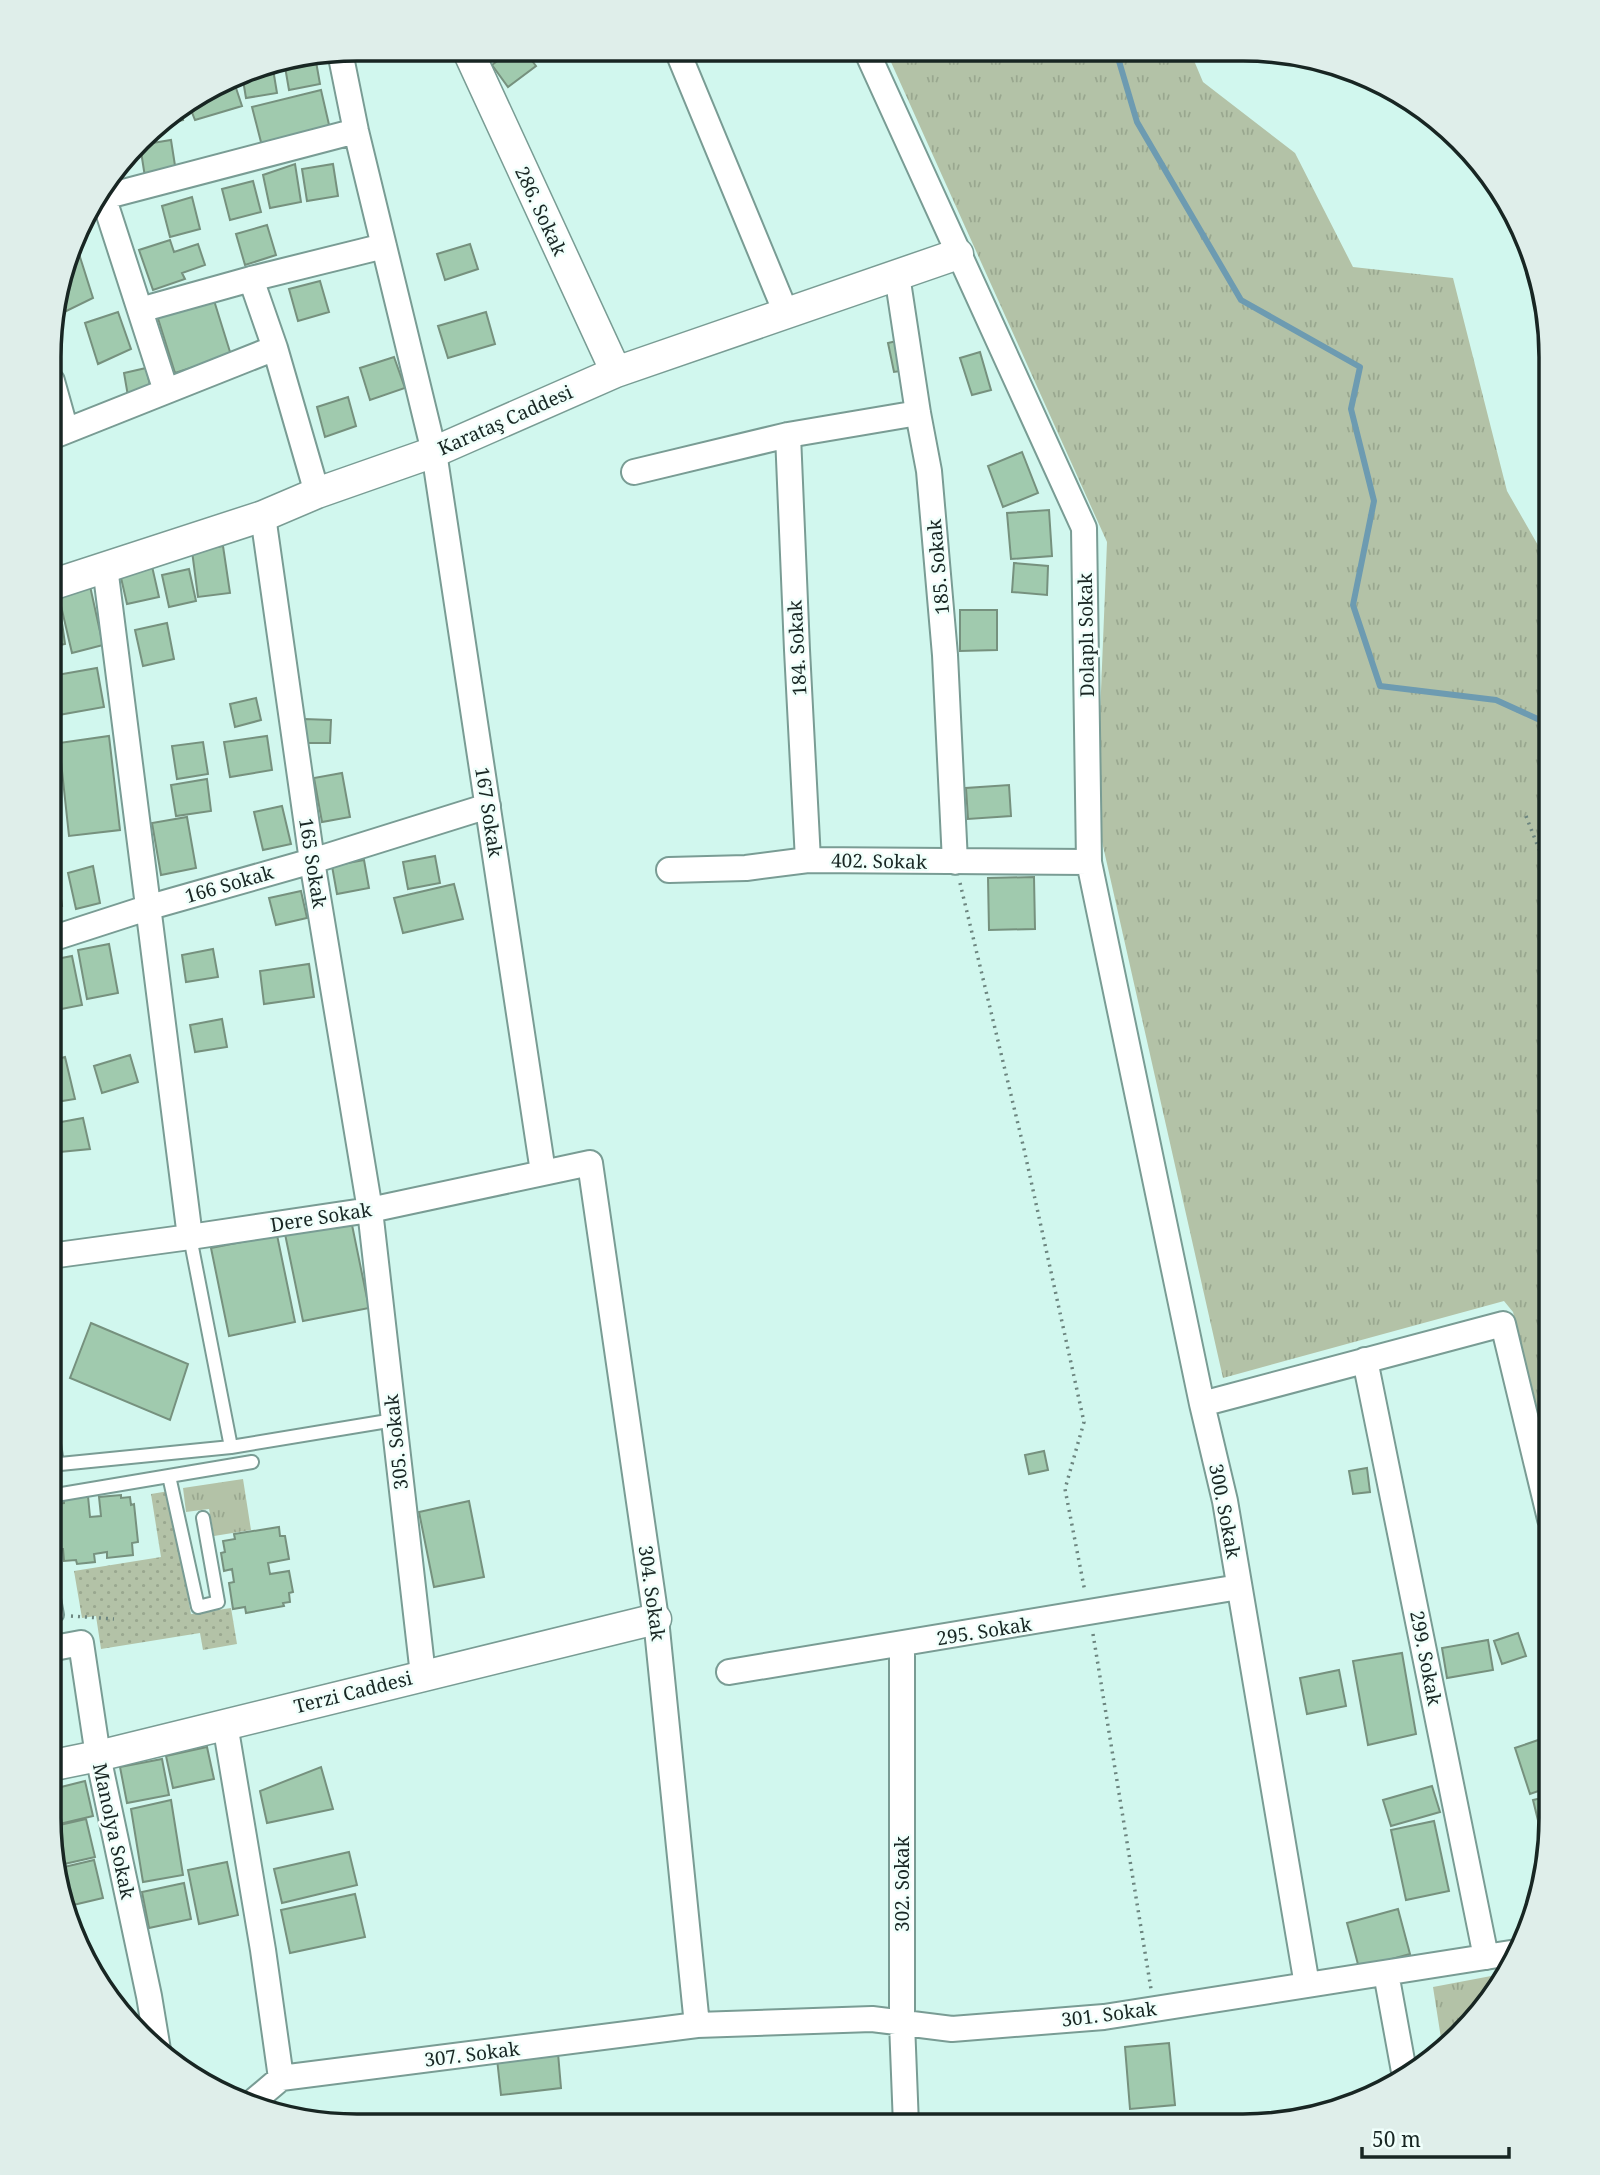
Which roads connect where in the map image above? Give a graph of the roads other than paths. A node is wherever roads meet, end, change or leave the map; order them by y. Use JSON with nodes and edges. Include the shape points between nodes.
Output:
{"nodes":[{"id":1,"x":472,"y":61,"type":"edge"},
{"id":2,"x":682,"y":61,"type":"edge"},
{"id":3,"x":871,"y":61,"type":"edge"},
{"id":4,"x":342,"y":62,"type":"edge"},
{"id":5,"x":356,"y":131,"type":"junction"},
{"id":6,"x":113,"y":191,"type":"edge"},
{"id":7,"x":106,"y":201,"type":"edge"},
{"id":8,"x":384,"y":247,"type":"junction"},
{"id":9,"x":958,"y":254,"type":"junction"},
{"id":10,"x":897,"y":275,"type":"junction"},
{"id":11,"x":251,"y":279,"type":"junction"},
{"id":12,"x":140,"y":310,"type":"junction"},
{"id":13,"x":786,"y":313,"type":"junction"},
{"id":14,"x":275,"y":348,"type":"junction"},
{"id":15,"x":615,"y":372,"type":"junction"},
{"id":16,"x":166,"y":391,"type":"junction"},
{"id":17,"x":918,"y":413,"type":"junction"},
{"id":18,"x":61,"y":433,"type":"edge"},
{"id":19,"x":788,"y":435,"type":"junction"},
{"id":20,"x":434,"y":452,"type":"junction"},
{"id":21,"x":634,"y":472,"type":"dead end"},
{"id":22,"x":317,"y":493,"type":"junction"},
{"id":23,"x":263,"y":516,"type":"junction"},
{"id":24,"x":105,"y":567,"type":"junction"},
{"id":25,"x":61,"y":582,"type":"edge"},
{"id":26,"x":488,"y":806,"type":"junction"},
{"id":27,"x":312,"y":860,"type":"junction"},
{"id":28,"x":808,"y":860,"type":"junction"},
{"id":29,"x":955,"y":862,"type":"junction"},
{"id":30,"x":1089,"y":862,"type":"junction"},
{"id":31,"x":669,"y":870,"type":"dead end"},
{"id":32,"x":149,"y":906,"type":"junction"},
{"id":33,"x":61,"y":936,"type":"edge"},
{"id":34,"x":1125,"y":1041,"type":"joint"},
{"id":35,"x":590,"y":1163,"type":"joint"},
{"id":36,"x":543,"y":1172,"type":"junction"},
{"id":37,"x":370,"y":1210,"type":"junction"},
{"id":38,"x":190,"y":1237,"type":"junction"},
{"id":39,"x":61,"y":1255,"type":"edge"},
{"id":40,"x":1365,"y":1360,"type":"junction"},
{"id":41,"x":1202,"y":1404,"type":"junction"},
{"id":42,"x":394,"y":1420,"type":"junction"},
{"id":43,"x":231,"y":1447,"type":"junction"},
{"id":44,"x":252,"y":1462,"type":"dead end"},
{"id":45,"x":61,"y":1464,"type":"edge"},
{"id":46,"x":1539,"y":1473,"type":"edge"},
{"id":47,"x":169,"y":1476,"type":"junction"},
{"id":48,"x":61,"y":1494,"type":"edge"},
{"id":49,"x":203,"y":1518,"type":"dead end"},
{"id":50,"x":1240,"y":1587,"type":"junction"},
{"id":51,"x":656,"y":1619,"type":"junction"},
{"id":52,"x":902,"y":1644,"type":"junction"},
{"id":53,"x":61,"y":1647,"type":"edge"},
{"id":54,"x":729,"y":1672,"type":"dead end"},
{"id":55,"x":423,"y":1675,"type":"junction"},
{"id":56,"x":225,"y":1724,"type":"junction"},
{"id":57,"x":98,"y":1756,"type":"junction"},
{"id":58,"x":61,"y":1764,"type":"edge"},
{"id":59,"x":1505,"y":1954,"type":"edge"},
{"id":60,"x":1486,"y":1957,"type":"junction"},
{"id":61,"x":1386,"y":1973,"type":"junction"},
{"id":62,"x":1307,"y":1985,"type":"junction"},
{"id":63,"x":902,"y":2023,"type":"junction"},
{"id":64,"x":696,"y":2025,"type":"junction"},
{"id":65,"x":155,"y":2034,"type":"edge"},
{"id":66,"x":1403,"y":2066,"type":"edge"},
{"id":67,"x":281,"y":2078,"type":"junction"},
{"id":68,"x":259,"y":2097,"type":"edge"},
{"id":69,"x":906,"y":2114,"type":"edge"}],
"edges":[{"from":1,"to":15,"type":"street","name":"286. Sokak"},
{"from":2,"to":13,"type":"street"},
{"from":3,"to":9,"type":"street","name":"Dolaplı Sokak"},
{"from":4,"to":5,"type":"street","name":"167 Sokak"},
{"from":5,"to":6,"type":"street"},
{"from":5,"to":8,"type":"street","name":"167 Sokak"},
{"from":7,"to":12,"type":"street"},
{"from":8,"to":11,"type":"street"},
{"from":8,"to":20,"type":"street","name":"167 Sokak"},
{"from":9,"to":10,"type":"street","name":"Karataş Caddesi"},
{"from":9,"to":30,"type":"street","name":"Dolaplı Sokak","via":[[1084,528]]},
{"from":10,"to":13,"type":"street","name":"Karataş Caddesi"},
{"from":10,"to":17,"type":"street","name":"185. Sokak"},
{"from":11,"to":12,"type":"street"},
{"from":11,"to":14,"type":"street"},
{"from":12,"to":16,"type":"street"},
{"from":13,"to":15,"type":"street","name":"Karataş Caddesi"},
{"from":14,"to":16,"type":"street"},
{"from":14,"to":22,"type":"street"},
{"from":15,"to":20,"type":"street","name":"Karataş Caddesi"},
{"from":16,"to":18,"type":"street"},
{"from":17,"to":19,"type":"street"},
{"from":17,"to":29,"type":"street","name":"185. Sokak","via":[[929,471],[943,629]]},
{"from":19,"to":21,"type":"street"},
{"from":19,"to":28,"type":"street","name":"184. Sokak"},
{"from":20,"to":22,"type":"street","name":"Karataş Caddesi"},
{"from":20,"to":26,"type":"street","name":"167 Sokak"},
{"from":22,"to":23,"type":"street","name":"Karataş Caddesi"},
{"from":23,"to":24,"type":"street","name":"Karataş Caddesi"},
{"from":23,"to":27,"type":"street","name":"165 Sokak"},
{"from":24,"to":25,"type":"street","name":"Karataş Caddesi"},
{"from":24,"to":32,"type":"street"},
{"from":26,"to":27,"type":"street","name":"166 Sokak"},
{"from":26,"to":36,"type":"street","name":"167 Sokak"},
{"from":27,"to":32,"type":"street","name":"166 Sokak"},
{"from":27,"to":37,"type":"street","name":"165 Sokak"},
{"from":28,"to":29,"type":"street","name":"402. Sokak"},
{"from":28,"to":31,"type":"street","name":"402. Sokak","via":[[746,868]]},
{"from":29,"to":30,"type":"street","name":"402. Sokak"},
{"from":30,"to":34,"type":"street","name":"Dolaplı Sokak"},
{"from":32,"to":33,"type":"street","name":"166 Sokak"},
{"from":32,"to":38,"type":"street"},
{"from":34,"to":41,"type":"street","name":"300. Sokak"},
{"from":35,"to":36,"type":"street","name":"Dere Sokak"},
{"from":35,"to":51,"type":"street","name":"304. Sokak"},
{"from":36,"to":37,"type":"street","name":"Dere Sokak"},
{"from":37,"to":38,"type":"street","name":"Dere Sokak"},
{"from":37,"to":42,"type":"street","name":"305. Sokak"},
{"from":38,"to":39,"type":"street","name":"Dere Sokak"},
{"from":38,"to":43,"type":"lane"},
{"from":40,"to":41,"type":"street"},
{"from":40,"to":46,"type":"street","via":[[1503,1324]]},
{"from":40,"to":60,"type":"street","name":"299. Sokak"},
{"from":41,"to":50,"type":"street","name":"300. Sokak"},
{"from":42,"to":43,"type":"lane"},
{"from":42,"to":55,"type":"street","name":"305. Sokak"},
{"from":43,"to":45,"type":"lane"},
{"from":44,"to":47,"type":"lane"},
{"from":47,"to":48,"type":"lane"},
{"from":47,"to":49,"type":"lane","via":[[198,1607],[218,1602]]},
{"from":50,"to":52,"type":"street","name":"295. Sokak"},
{"from":50,"to":62,"type":"street","name":"300. Sokak"},
{"from":51,"to":55,"type":"street","name":"Terzi Caddesi"},
{"from":51,"to":64,"type":"street","name":"304. Sokak"},
{"from":52,"to":54,"type":"street","name":"295. Sokak"},
{"from":52,"to":63,"type":"street","name":"302. Sokak"},
{"from":53,"to":57,"type":"street","name":"Manolya Sokak","via":[[81,1643]]},
{"from":55,"to":56,"type":"street","name":"Terzi Caddesi"},
{"from":56,"to":57,"type":"street","name":"Terzi Caddesi"},
{"from":56,"to":67,"type":"street"},
{"from":57,"to":58,"type":"street","name":"Terzi Caddesi"},
{"from":57,"to":65,"type":"street","name":"Manolya Sokak"},
{"from":59,"to":60,"type":"street","name":"301. Sokak"},
{"from":60,"to":61,"type":"street","name":"301. Sokak"},
{"from":61,"to":62,"type":"street","name":"301. Sokak"},
{"from":61,"to":66,"type":"street"},
{"from":62,"to":63,"type":"street","name":"301. Sokak","via":[[1104,2017],[952,2029]]},
{"from":63,"to":64,"type":"street","name":"301. Sokak","via":[[872,2019]]},
{"from":63,"to":69,"type":"street","name":"302. Sokak"},
{"from":64,"to":67,"type":"street","name":"307. Sokak"},
{"from":67,"to":68,"type":"street"}]}
